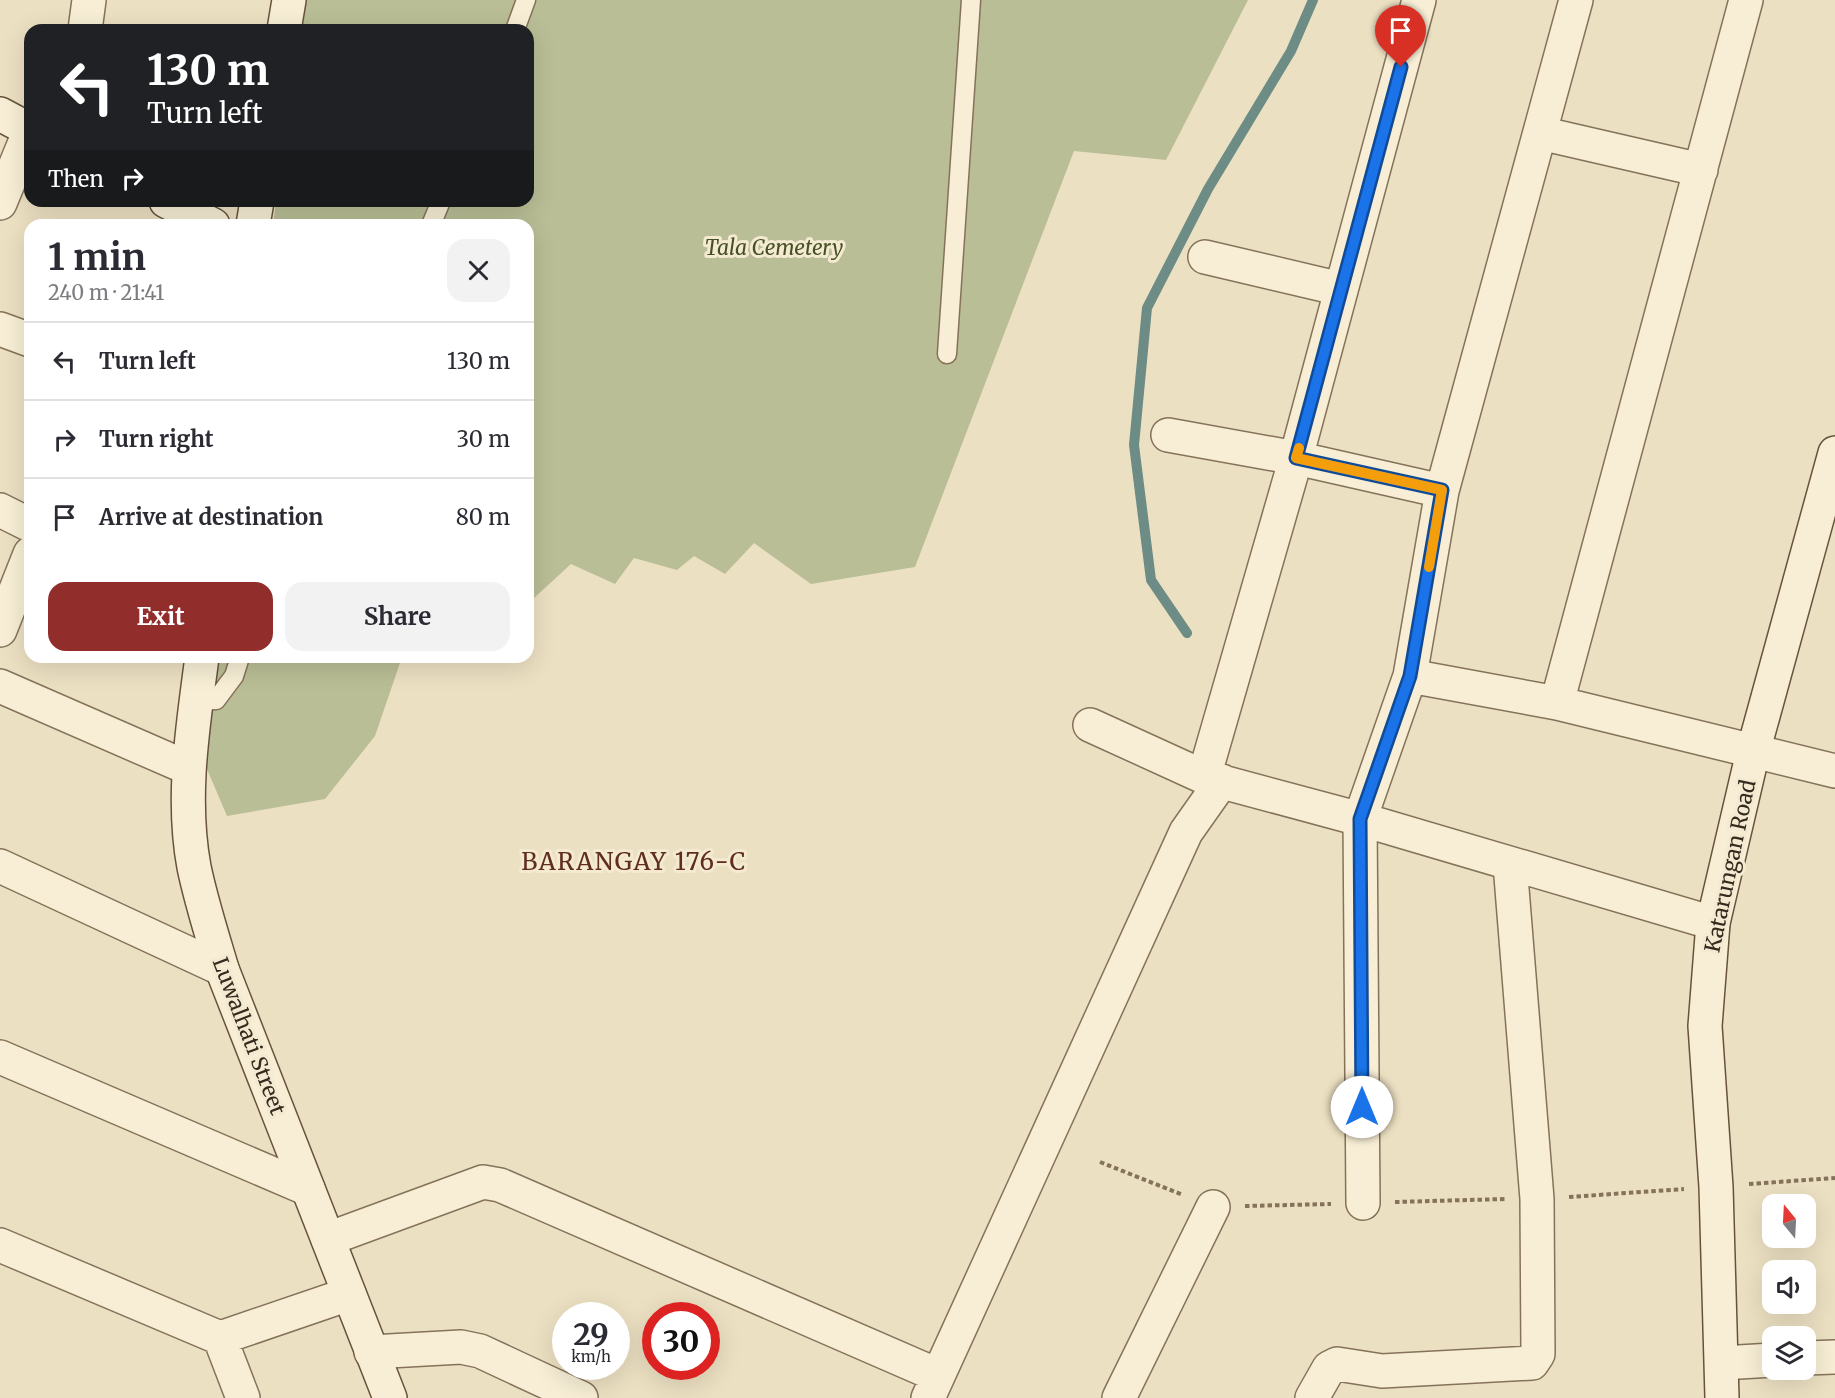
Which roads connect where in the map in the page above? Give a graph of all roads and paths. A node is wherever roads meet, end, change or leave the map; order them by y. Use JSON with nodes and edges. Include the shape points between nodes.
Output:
{"nodes":[{"id":1,"x":89,"y":0,"type":"edge"},
{"id":2,"x":289,"y":0,"type":"edge"},
{"id":3,"x":526,"y":0,"type":"edge"},
{"id":4,"x":971,"y":0,"type":"edge"},
{"id":5,"x":1419,"y":0,"type":"edge"},
{"id":6,"x":1576,"y":0,"type":"edge"},
{"id":7,"x":1746,"y":0,"type":"edge"},
{"id":8,"x":86,"y":24,"type":"edge"},
{"id":9,"x":285,"y":24,"type":"edge"},
{"id":10,"x":517,"y":24,"type":"edge"},
{"id":11,"x":0,"y":114,"type":"edge"},
{"id":12,"x":24,"y":127,"type":"edge"},
{"id":13,"x":1540,"y":133,"type":"junction"},
{"id":14,"x":24,"y":145,"type":"edge"},
{"id":15,"x":1701,"y":170,"type":"junction"},
{"id":16,"x":0,"y":203,"type":"edge"},
{"id":17,"x":178,"y":207,"type":"edge"},
{"id":18,"x":201,"y":219,"type":"edge"},
{"id":19,"x":1205,"y":256,"type":"dead end"},
{"id":20,"x":1341,"y":290,"type":"junction"},
{"id":21,"x":0,"y":329,"type":"edge"},
{"id":22,"x":24,"y":338,"type":"edge"},
{"id":23,"x":947,"y":354,"type":"dead end"},
{"id":24,"x":1168,"y":435,"type":"dead end"},
{"id":25,"x":1835,"y":453,"type":"edge"},
{"id":26,"x":1296,"y":458,"type":"junction"},
{"id":27,"x":1442,"y":490,"type":"junction"},
{"id":28,"x":0,"y":510,"type":"edge"},
{"id":29,"x":24,"y":522,"type":"edge"},
{"id":30,"x":24,"y":569,"type":"edge"},
{"id":31,"x":0,"y":630,"type":"edge"},
{"id":32,"x":201,"y":663,"type":"edge"},
{"id":33,"x":238,"y":663,"type":"edge"},
{"id":34,"x":1410,"y":676,"type":"junction"},
{"id":35,"x":0,"y":686,"type":"edge"},
{"id":36,"x":196,"y":700,"type":"junction"},
{"id":37,"x":1557,"y":703,"type":"junction"},
{"id":38,"x":1090,"y":725,"type":"dead end"},
{"id":39,"x":1753,"y":752,"type":"junction"},
{"id":40,"x":188,"y":768,"type":"junction"},
{"id":41,"x":1835,"y":771,"type":"edge"},
{"id":42,"x":1213,"y":779,"type":"junction"},
{"id":43,"x":1360,"y":819,"type":"junction"},
{"id":44,"x":1510,"y":864,"type":"junction"},
{"id":45,"x":0,"y":866,"type":"edge"},
{"id":46,"x":1713,"y":923,"type":"junction"},
{"id":47,"x":222,"y":969,"type":"junction"},
{"id":48,"x":0,"y":1058,"type":"edge"},
{"id":49,"x":1100,"y":1162,"type":"dead end"},
{"id":50,"x":1835,"y":1178,"type":"edge"},
{"id":51,"x":1716,"y":1187,"type":"junction"},
{"id":52,"x":308,"y":1189,"type":"junction"},
{"id":53,"x":1537,"y":1199,"type":"junction"},
{"id":54,"x":1363,"y":1203,"type":"junction"},
{"id":55,"x":1213,"y":1207,"type":"junction"},
{"id":56,"x":328,"y":1239,"type":"junction"},
{"id":57,"x":0,"y":1245,"type":"edge"},
{"id":58,"x":349,"y":1294,"type":"junction"},
{"id":59,"x":220,"y":1338,"type":"junction"},
{"id":60,"x":372,"y":1352,"type":"junction"},
{"id":61,"x":1835,"y":1357,"type":"edge"},
{"id":62,"x":1816,"y":1358,"type":"edge"},
{"id":63,"x":1762,"y":1361,"type":"edge"},
{"id":64,"x":1722,"y":1363,"type":"junction"},
{"id":65,"x":1381,"y":1385,"type":"edge"},
{"id":66,"x":933,"y":1386,"type":"edge"},
{"id":67,"x":243,"y":1398,"type":"edge"},
{"id":68,"x":390,"y":1398,"type":"edge"},
{"id":69,"x":581,"y":1398,"type":"edge"},
{"id":70,"x":1119,"y":1398,"type":"edge"},
{"id":71,"x":1312,"y":1398,"type":"edge"},
{"id":72,"x":1722,"y":1398,"type":"edge"}],
"edges":[{"from":1,"to":8,"type":"street"},
{"from":2,"to":9,"type":"street"},
{"from":3,"to":10,"type":"lane"},
{"from":4,"to":23,"type":"lane"},
{"from":5,"to":20,"type":"street"},
{"from":6,"to":13,"type":"street"},
{"from":7,"to":15,"type":"street"},
{"from":11,"to":12,"type":"street"},
{"from":13,"to":15,"type":"street"},
{"from":13,"to":27,"type":"street"},
{"from":14,"to":16,"type":"street"},
{"from":15,"to":37,"type":"street"},
{"from":17,"to":18,"type":"street"},
{"from":19,"to":20,"type":"street"},
{"from":20,"to":26,"type":"street"},
{"from":21,"to":22,"type":"street"},
{"from":24,"to":26,"type":"street"},
{"from":25,"to":39,"type":"street","name":"Katarungan Road"},
{"from":26,"to":27,"type":"street"},
{"from":26,"to":42,"type":"street"},
{"from":27,"to":34,"type":"street"},
{"from":28,"to":29,"type":"street"},
{"from":30,"to":31,"type":"street"},
{"from":32,"to":36,"type":"street","name":"Luwalhati Street"},
{"from":33,"to":36,"type":"lane","via":[[234,676],[216,700]]},
{"from":34,"to":37,"type":"street"},
{"from":34,"to":43,"type":"street"},
{"from":35,"to":40,"type":"street"},
{"from":36,"to":40,"type":"street","name":"Luwalhati Street"},
{"from":37,"to":39,"type":"street"},
{"from":38,"to":42,"type":"street"},
{"from":39,"to":41,"type":"street"},
{"from":39,"to":46,"type":"street","name":"Katarungan Road"},
{"from":40,"to":47,"type":"street","name":"Luwalhati Street","via":[[194,865]]},
{"from":42,"to":43,"type":"street"},
{"from":42,"to":66,"type":"street"},
{"from":43,"to":44,"type":"street"},
{"from":43,"to":54,"type":"street"},
{"from":44,"to":46,"type":"street"},
{"from":44,"to":53,"type":"street"},
{"from":45,"to":47,"type":"street"},
{"from":46,"to":51,"type":"street","name":"Katarungan Road","via":[[1705,1026]]},
{"from":47,"to":52,"type":"street","name":"Luwalhati Street"},
{"from":48,"to":52,"type":"street"},
{"from":49,"to":55,"type":"path"},
{"from":50,"to":51,"type":"path"},
{"from":51,"to":53,"type":"path"},
{"from":51,"to":64,"type":"street","name":"Katarungan Road"},
{"from":52,"to":56,"type":"street","name":"Luwalhati Street"},
{"from":53,"to":54,"type":"path"},
{"from":53,"to":65,"type":"street","via":[[1538,1354],[1532,1363]]},
{"from":54,"to":55,"type":"path"},
{"from":55,"to":70,"type":"street"},
{"from":56,"to":58,"type":"street","name":"Luwalhati Street"},
{"from":56,"to":66,"type":"street","via":[[483,1182],[500,1185]]},
{"from":57,"to":59,"type":"street"},
{"from":58,"to":59,"type":"street"},
{"from":58,"to":60,"type":"street","name":"Luwalhati Street"},
{"from":59,"to":67,"type":"street"},
{"from":60,"to":68,"type":"street","name":"Luwalhati Street"},
{"from":60,"to":69,"type":"street","via":[[461,1347],[480,1351]]},
{"from":61,"to":62,"type":"street"},
{"from":63,"to":64,"type":"street"},
{"from":64,"to":72,"type":"street","name":"Katarungan Road"},
{"from":65,"to":71,"type":"street","via":[[1337,1364],[1329,1368]]}]}
